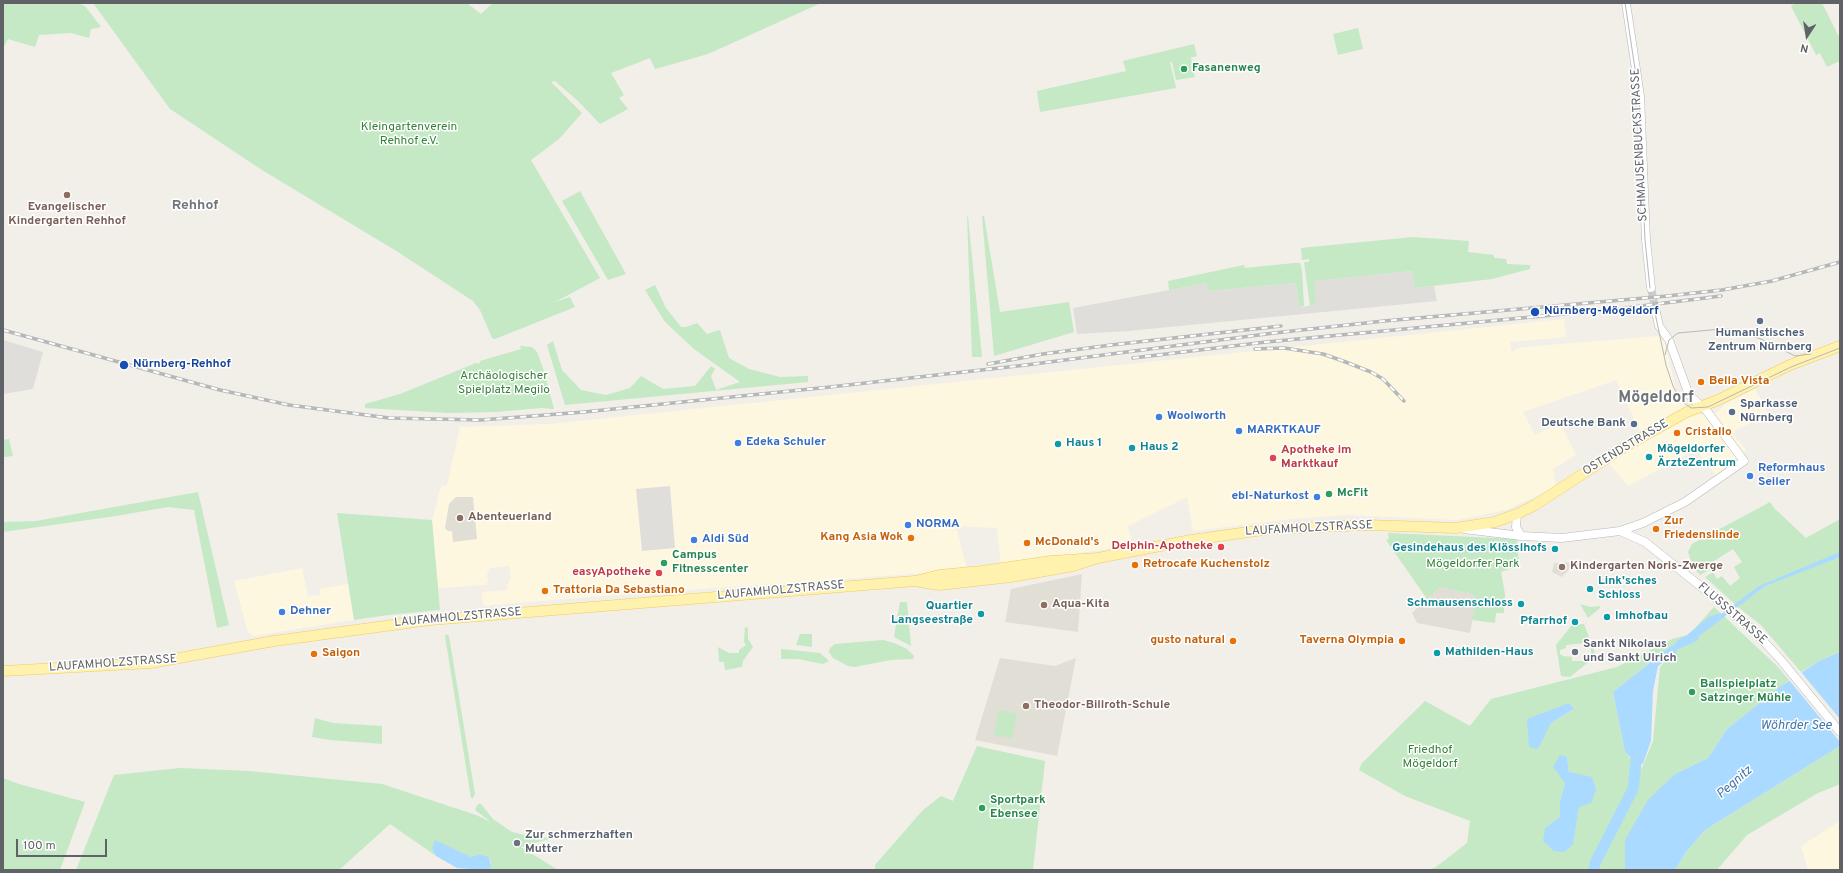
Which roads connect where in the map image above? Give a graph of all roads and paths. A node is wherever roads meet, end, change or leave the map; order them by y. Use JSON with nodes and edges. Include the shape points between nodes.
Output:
{"nodes":[{"id":1,"x":1626,"y":3,"type":"edge"},
{"id":2,"x":1651,"y":288,"type":"tunnel mouth"},
{"id":3,"x":1655,"y":308,"type":"tunnel mouth"},
{"id":4,"x":1840,"y":346,"type":"edge"},
{"id":5,"x":1703,"y":407,"type":"junction"},
{"id":6,"x":1517,"y":514,"type":"junction"},
{"id":7,"x":1643,"y":523,"type":"junction"},
{"id":8,"x":1456,"y":528,"type":"junction"},
{"id":9,"x":1620,"y":531,"type":"junction"},
{"id":10,"x":1521,"y":536,"type":"junction"},
{"id":11,"x":1645,"y":542,"type":"junction"},
{"id":12,"x":3,"y":671,"type":"edge"},
{"id":13,"x":1840,"y":732,"type":"edge"}],
"edges":[{"from":1,"to":2,"type":"street","name":"SCHMAUSENBUCKSTRASSE","via":[[1640,96],[1646,240]]},
{"from":3,"to":5,"type":"street","via":[[1659,326],[1670,344],[1687,390],[1693,400]]},
{"from":4,"to":5,"type":"main road","name":"OSTENDSTRASSE","via":[[1797,362]]},
{"from":5,"to":6,"type":"main road","name":"OSTENDSTRASSE","via":[[1687,412],[1644,435]]},
{"from":5,"to":7,"type":"street","name":"LAUFAMHOLZSTRASSE","via":[[1744,461],[1695,496]]},
{"from":6,"to":8,"type":"main road","name":"OSTENDSTRASSE","via":[[1487,524]]},
{"from":6,"to":10,"type":"street","via":[[1516,527]]},
{"from":7,"to":9,"type":"street","name":"LAUFAMHOLZSTRASSE"},
{"from":7,"to":11,"type":"street"},
{"from":8,"to":10,"type":"street","name":"LAUFAMHOLZSTRASSE"},
{"from":8,"to":12,"type":"main road","name":"LAUFAMHOLZSTRASSE","via":[[1361,525],[1270,529],[1204,538],[1098,558],[1051,561],[940,575],[914,581],[430,620],[262,643],[151,663]]},
{"from":9,"to":10,"type":"street","name":"LAUFAMHOLZSTRASSE","via":[[1570,538]]},
{"from":9,"to":11,"type":"street","name":"FLUSSSTRASSE"},
{"from":11,"to":13,"type":"street","name":"FLUSSSTRASSE","via":[[1736,615],[1770,648]]}]}
